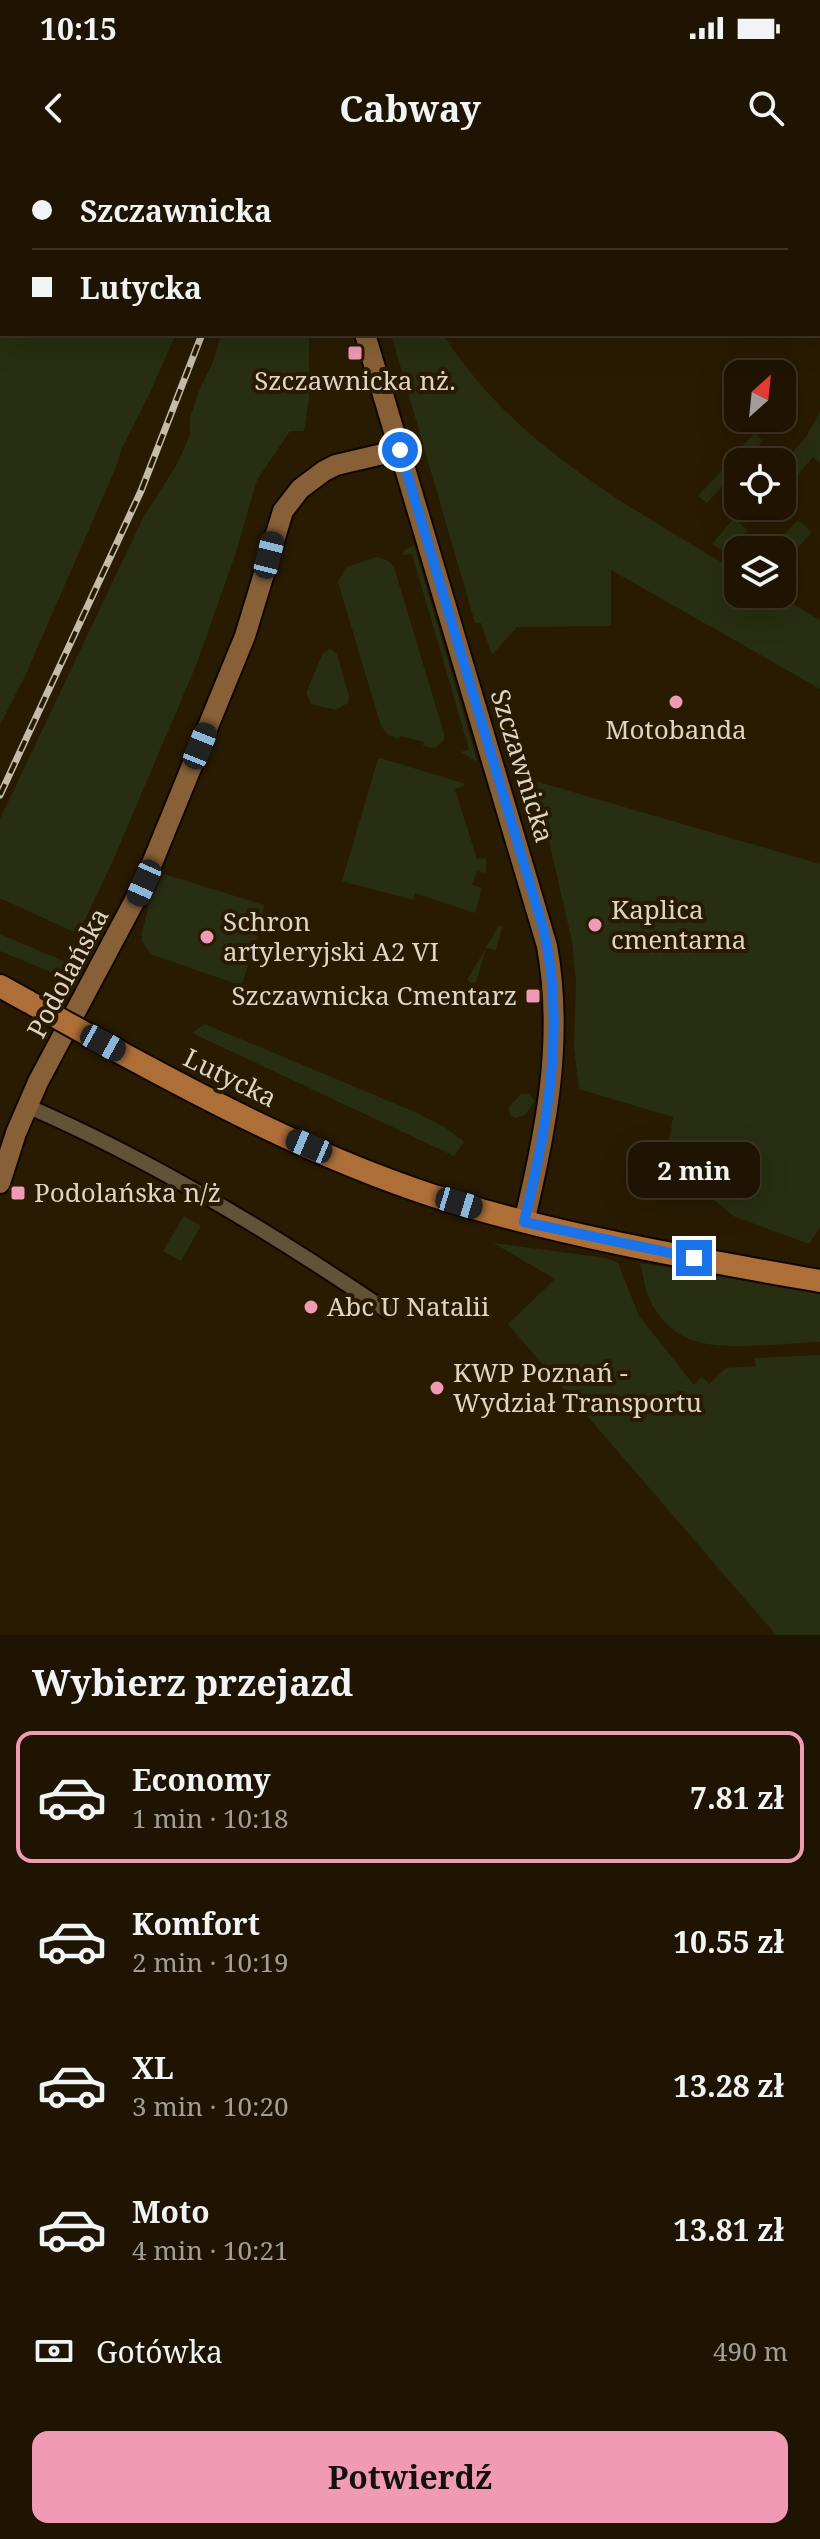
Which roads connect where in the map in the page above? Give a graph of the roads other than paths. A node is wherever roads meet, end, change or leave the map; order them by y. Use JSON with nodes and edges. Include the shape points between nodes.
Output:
{"nodes":[{"id":1,"x":366,"y":336,"type":"edge"},
{"id":2,"x":400,"y":450,"type":"junction"},
{"id":3,"x":0,"y":986,"type":"edge"},
{"id":4,"x":27,"y":1106,"type":"junction"},
{"id":5,"x":0,"y":1183,"type":"edge"},
{"id":6,"x":524,"y":1222,"type":"junction"},
{"id":7,"x":820,"y":1281,"type":"edge"},
{"id":8,"x":387,"y":1311,"type":"dead end"}],
"edges":[{"from":1,"to":2,"type":"street","name":"Szczawnicka"},
{"from":2,"to":4,"type":"street","name":"Podolańska","via":[[324,471],[283,511],[245,636],[144,883]]},
{"from":2,"to":6,"type":"street","name":"Szczawnicka","via":[[550,964],[551,1088]]},
{"from":3,"to":6,"type":"main road","name":"Lutycka","bridge":true,"via":[[195,1093],[343,1161]]},
{"from":4,"to":5,"type":"street","name":"Podolańska"},
{"from":4,"to":8,"type":"street","via":[[221,1205]]},
{"from":6,"to":7,"type":"main road","name":"Lutycka"}]}
